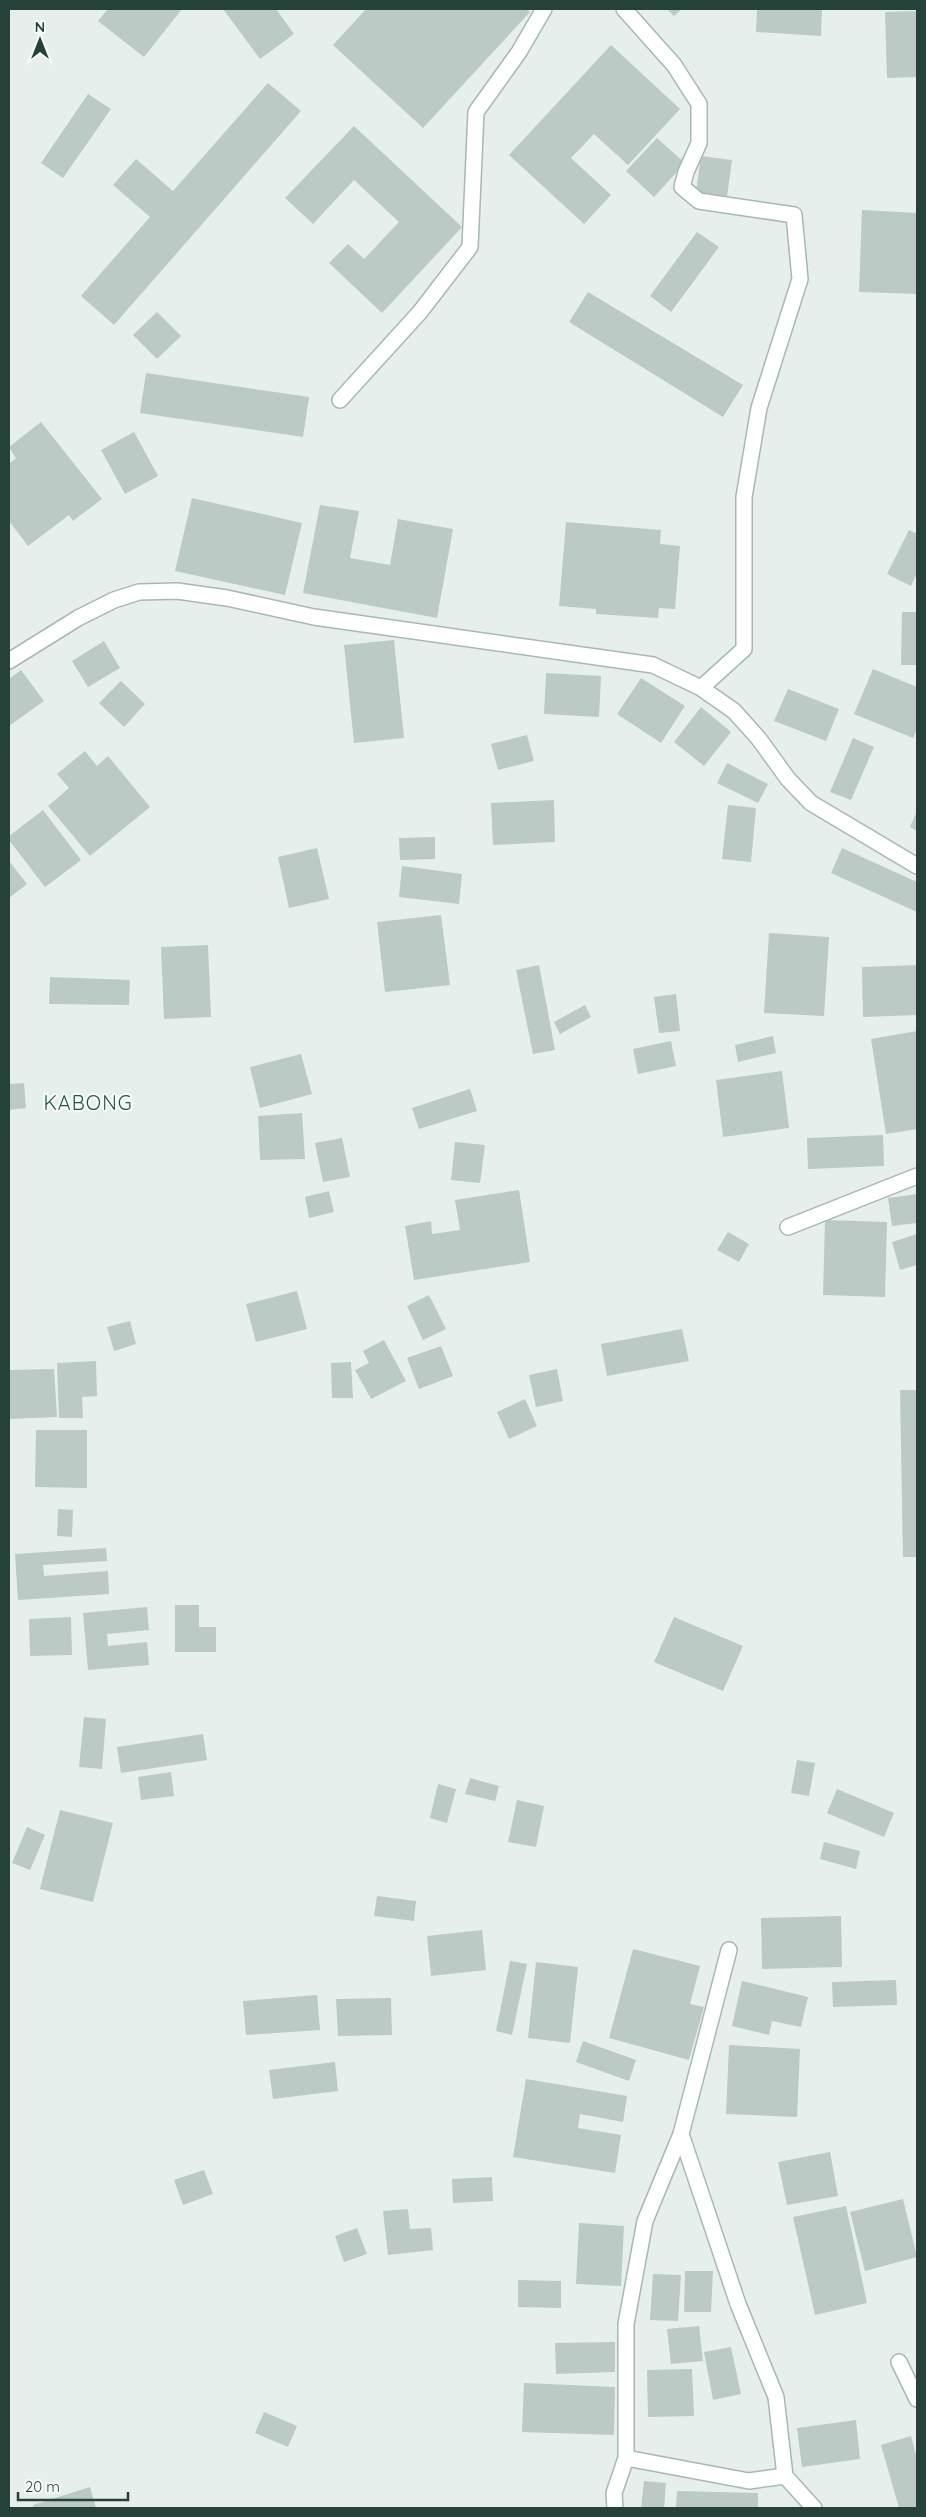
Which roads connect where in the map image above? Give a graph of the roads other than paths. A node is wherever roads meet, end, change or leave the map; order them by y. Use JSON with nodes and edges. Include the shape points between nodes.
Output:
{"nodes":[{"id":1,"x":544,"y":9,"type":"edge"},
{"id":2,"x":624,"y":9,"type":"edge"},
{"id":3,"x":340,"y":400,"type":"dead end"},
{"id":4,"x":9,"y":662,"type":"edge"},
{"id":5,"x":701,"y":688,"type":"junction"},
{"id":6,"x":917,"y":866,"type":"edge"},
{"id":7,"x":917,"y":1176,"type":"edge"},
{"id":8,"x":788,"y":1227,"type":"dead end"},
{"id":9,"x":730,"y":1950,"type":"dead end"},
{"id":10,"x":682,"y":2134,"type":"junction"},
{"id":11,"x":899,"y":2362,"type":"dead end"},
{"id":12,"x":917,"y":2399,"type":"edge"},
{"id":13,"x":626,"y":2458,"type":"junction"},
{"id":14,"x":785,"y":2476,"type":"junction"},
{"id":15,"x":615,"y":2508,"type":"edge"},
{"id":16,"x":814,"y":2508,"type":"edge"}],
"edges":[{"from":1,"to":3,"type":"street","via":[[519,52],[476,112],[470,247],[420,312]]},
{"from":2,"to":5,"type":"street","via":[[674,64],[700,104],[699,143],[682,187],[700,201],[794,215],[800,279],[760,408],[744,497],[744,649]]},
{"from":4,"to":5,"type":"street","via":[[78,618],[114,600],[140,592],[177,591],[314,617],[653,665]]},
{"from":5,"to":6,"type":"street","via":[[734,711],[788,779],[811,802]]},
{"from":7,"to":8,"type":"street"},
{"from":9,"to":10,"type":"street"},
{"from":10,"to":13,"type":"street","via":[[645,2221],[626,2324]]},
{"from":10,"to":14,"type":"street","via":[[738,2304],[776,2397]]},
{"from":11,"to":12,"type":"street"},
{"from":13,"to":14,"type":"street","via":[[749,2481]]},
{"from":13,"to":15,"type":"street","via":[[614,2493]]},
{"from":14,"to":16,"type":"street"}]}
